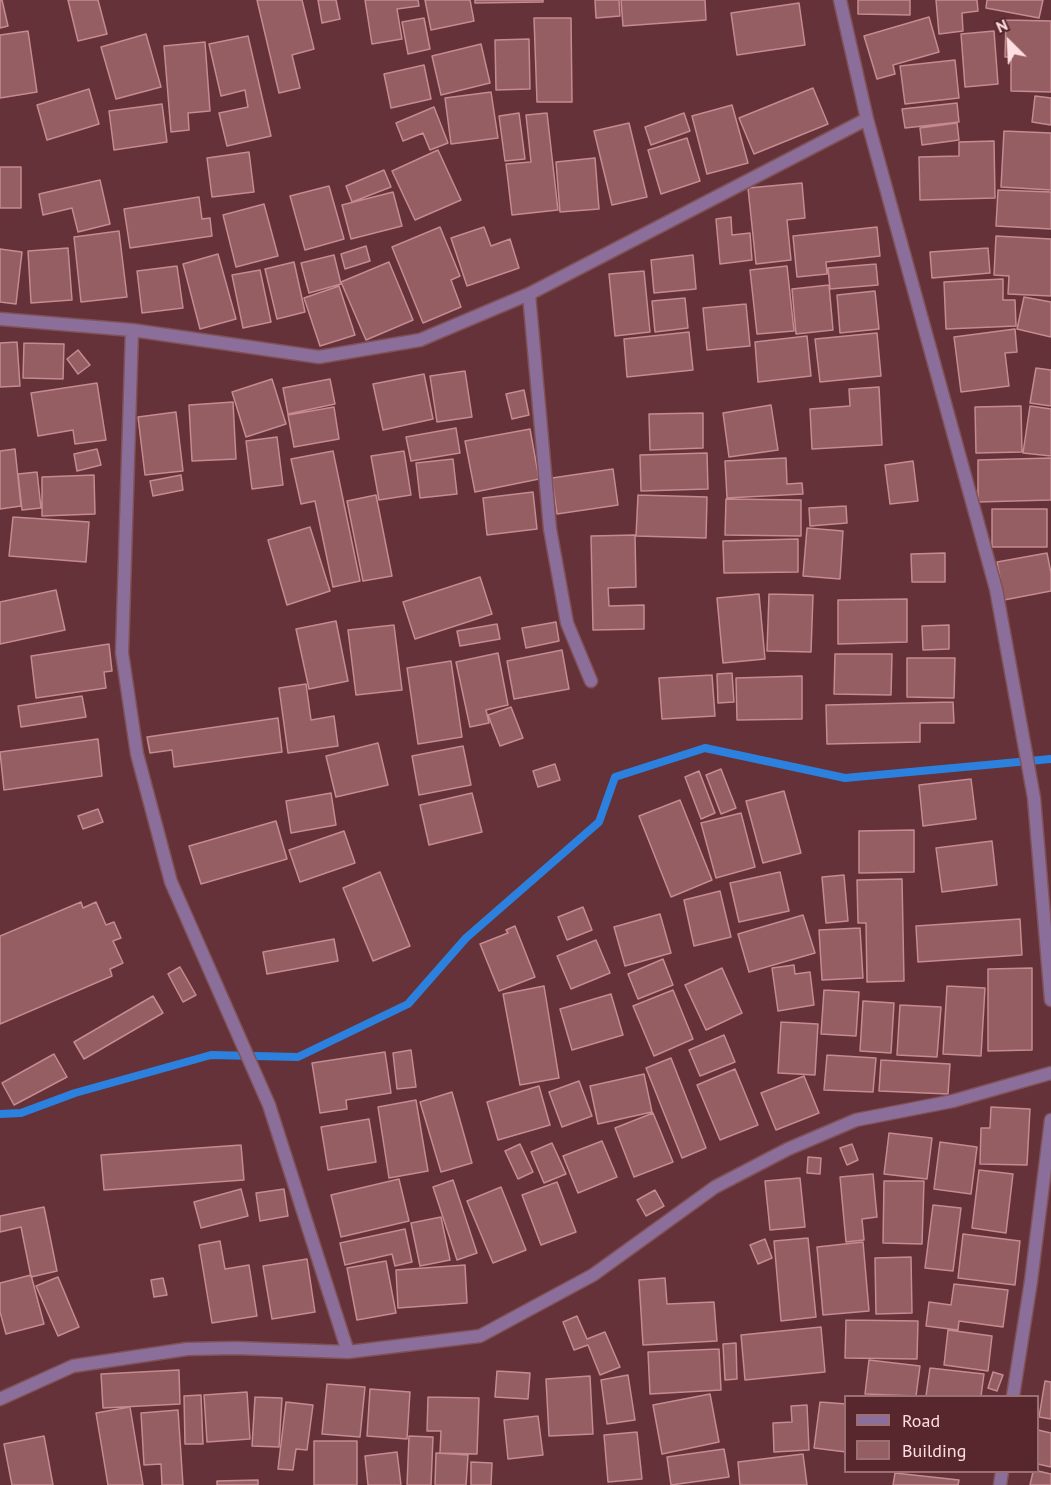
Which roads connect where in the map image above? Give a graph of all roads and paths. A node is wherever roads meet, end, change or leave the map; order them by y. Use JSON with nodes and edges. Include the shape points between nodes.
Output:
{"nodes":[{"id":1,"x":840,"y":0,"type":"edge"},
{"id":2,"x":867,"y":119,"type":"junction"},
{"id":3,"x":529,"y":294,"type":"junction"},
{"id":4,"x":0,"y":319,"type":"edge"},
{"id":5,"x":132,"y":330,"type":"junction"},
{"id":6,"x":591,"y":681,"type":"dead end"},
{"id":7,"x":1051,"y":1000,"type":"edge"},
{"id":8,"x":1051,"y":1073,"type":"edge"},
{"id":9,"x":1051,"y":1120,"type":"edge"},
{"id":10,"x":348,"y":1352,"type":"junction"},
{"id":11,"x":1014,"y":1395,"type":"edge"},
{"id":12,"x":0,"y":1399,"type":"edge"}],
"edges":[{"from":1,"to":2,"type":"street"},
{"from":2,"to":3,"type":"street"},
{"from":2,"to":7,"type":"street","via":[[996,589],[1034,798]]},
{"from":3,"to":5,"type":"street","via":[[420,340],[320,357]]},
{"from":3,"to":6,"type":"street","via":[[550,529],[567,623]]},
{"from":4,"to":5,"type":"street"},
{"from":5,"to":10,"type":"street","via":[[122,653],[137,754],[171,882],[268,1105]]},
{"from":8,"to":10,"type":"street","via":[[953,1101],[856,1120],[788,1149],[715,1187],[592,1275],[480,1336]]},
{"from":9,"to":11,"type":"street"},
{"from":10,"to":12,"type":"street","via":[[187,1349],[125,1357],[73,1366]]}]}
